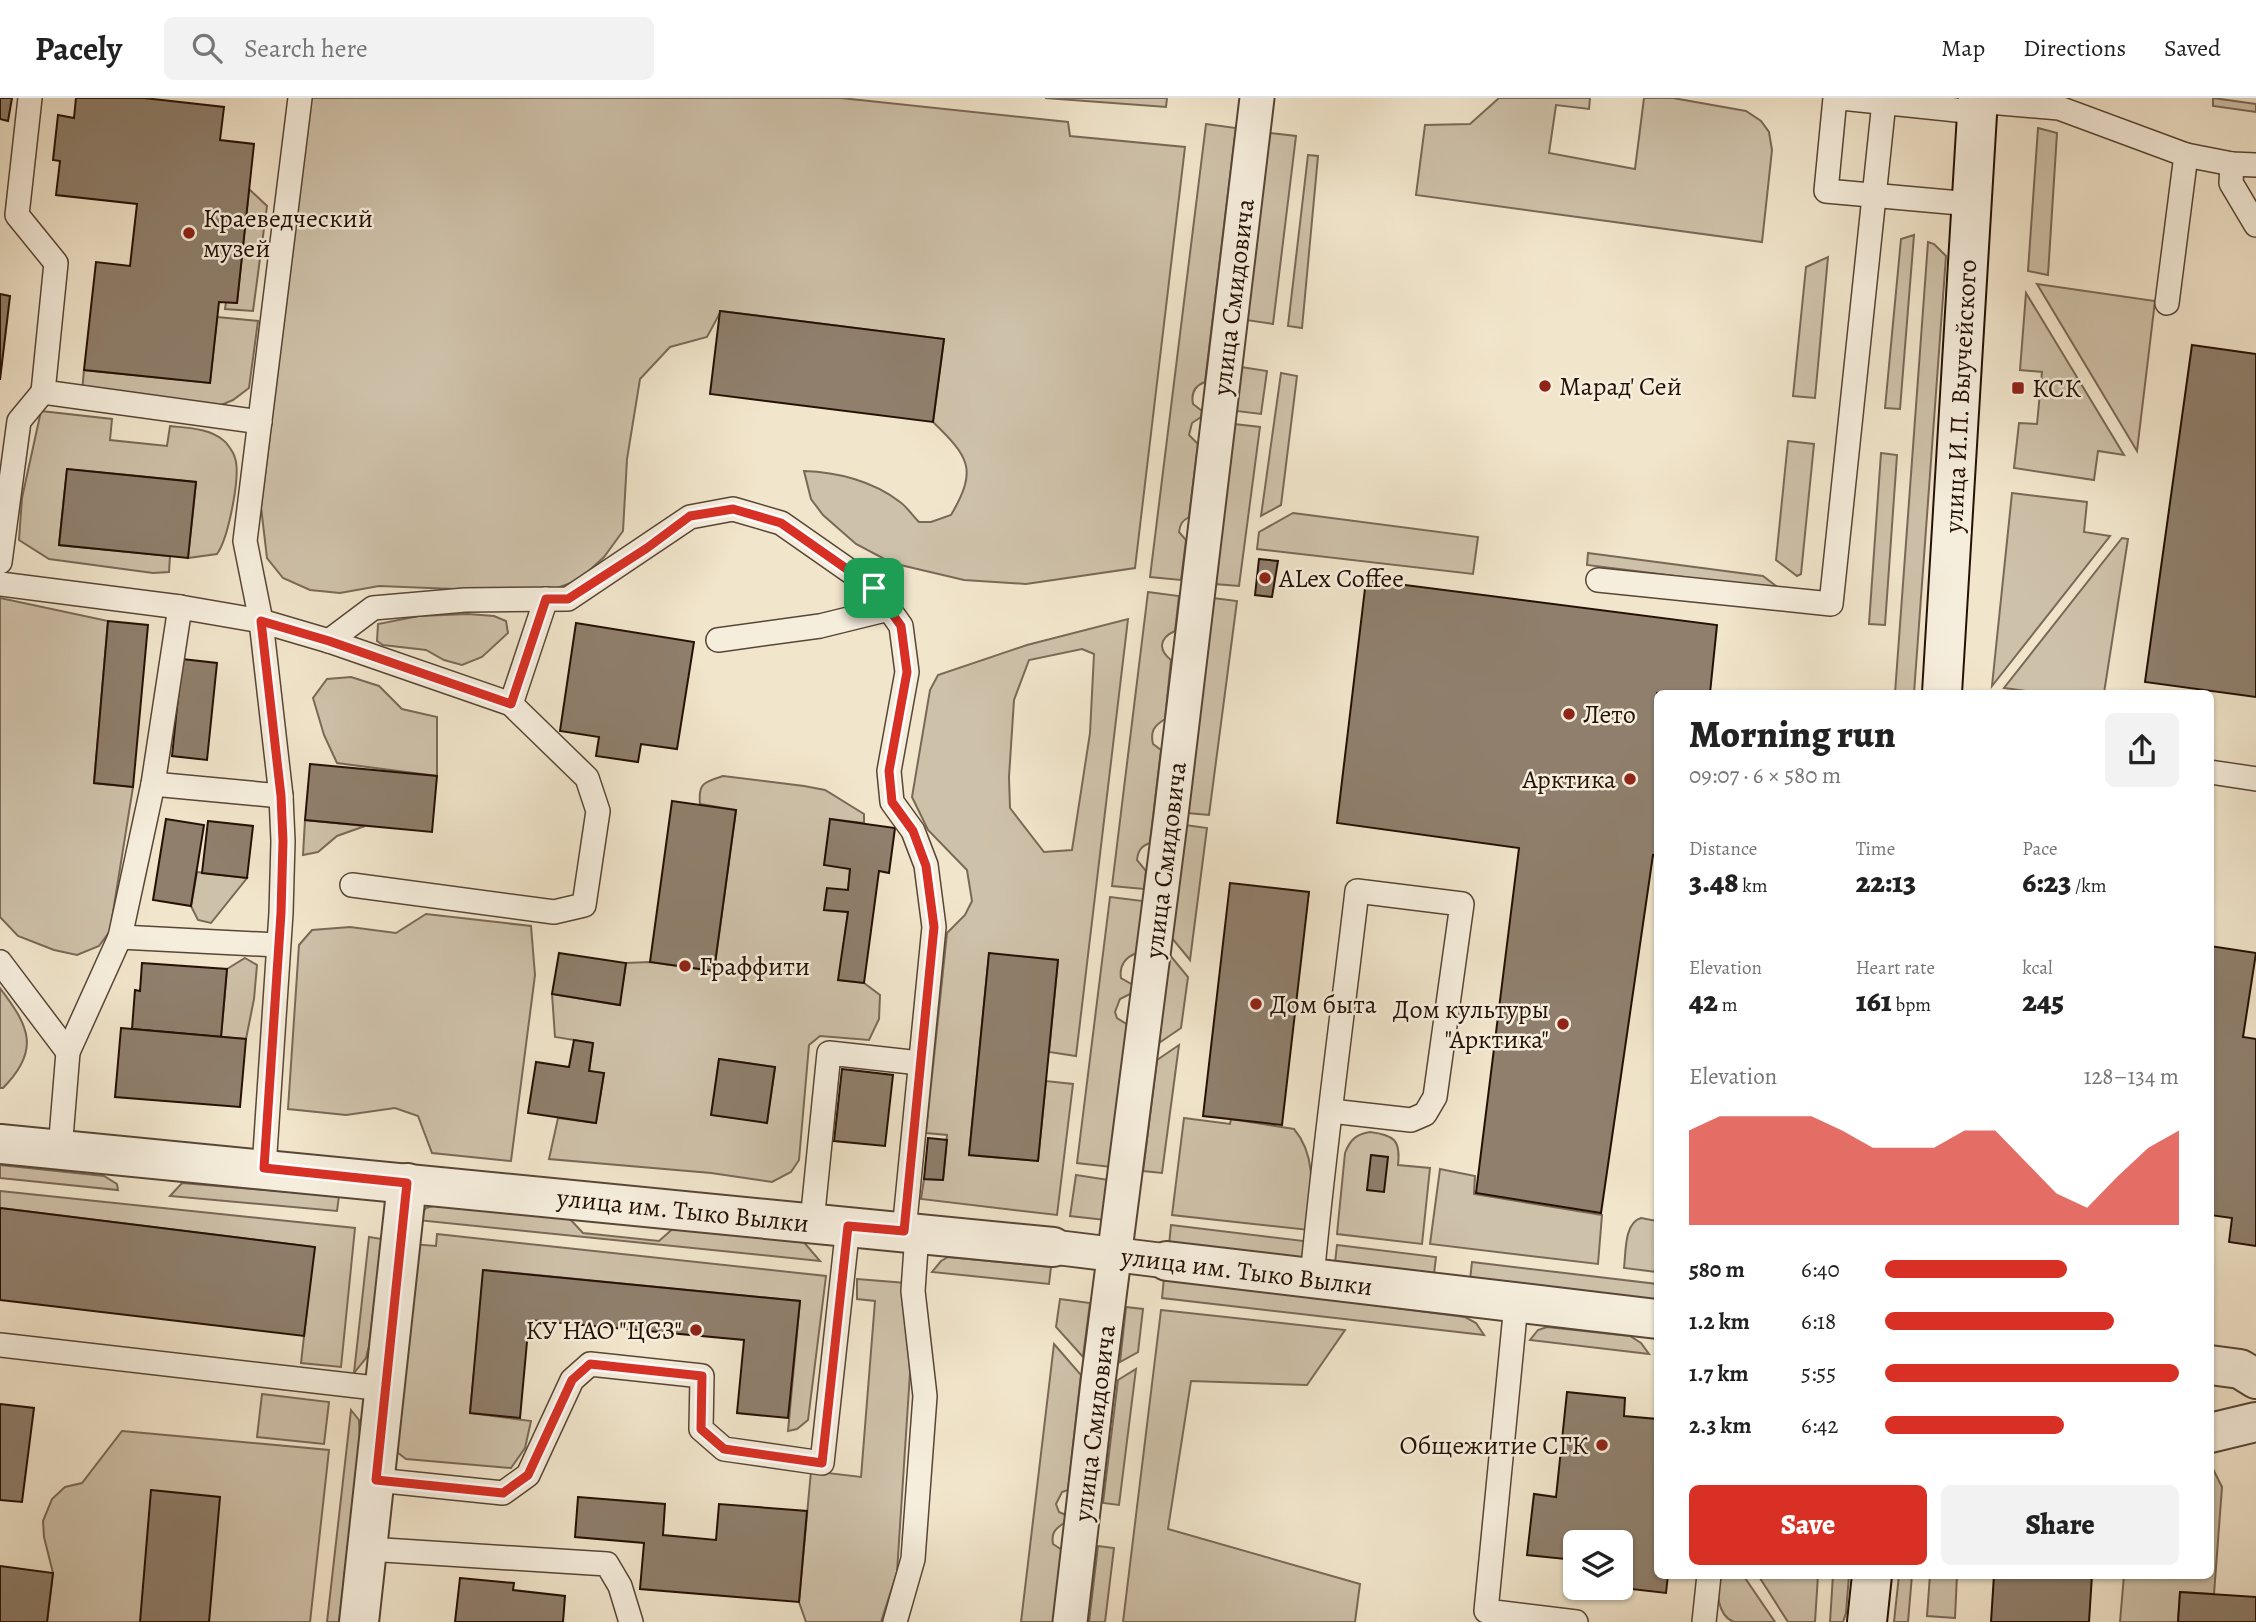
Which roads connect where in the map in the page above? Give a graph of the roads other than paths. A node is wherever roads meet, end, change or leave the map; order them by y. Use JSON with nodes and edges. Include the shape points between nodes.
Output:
{"nodes":[{"id":1,"x":30,"y":98,"type":"edge"},
{"id":2,"x":300,"y":98,"type":"edge"},
{"id":3,"x":1257,"y":98,"type":"edge"},
{"id":4,"x":1835,"y":98,"type":"edge"},
{"id":5,"x":1841,"y":98,"type":"edge"},
{"id":6,"x":1884,"y":102,"type":"junction"},
{"id":7,"x":1977,"y":104,"type":"edge"},
{"id":8,"x":2186,"y":155,"type":"junction"},
{"id":9,"x":2232,"y":164,"type":"junction"},
{"id":10,"x":2256,"y":165,"type":"edge"},
{"id":11,"x":1874,"y":195,"type":"junction"},
{"id":12,"x":1972,"y":204,"type":"junction"},
{"id":13,"x":2256,"y":225,"type":"edge"},
{"id":14,"x":2167,"y":303,"type":"dead end"},
{"id":15,"x":43,"y":392,"type":"junction"},
{"id":16,"x":260,"y":422,"type":"junction"},
{"id":17,"x":0,"y":562,"type":"edge"},
{"id":18,"x":1598,"y":580,"type":"dead end"},
{"id":19,"x":0,"y":584,"type":"edge"},
{"id":20,"x":546,"y":599,"type":"junction"},
{"id":21,"x":180,"y":607,"type":"junction"},
{"id":22,"x":889,"y":609,"type":"junction"},
{"id":23,"x":261,"y":621,"type":"junction"},
{"id":24,"x":718,"y":640,"type":"dead end"},
{"id":25,"x":329,"y":641,"type":"junction"},
{"id":26,"x":1942,"y":690,"type":"edge"},
{"id":27,"x":511,"y":704,"type":"junction"},
{"id":28,"x":2214,"y":773,"type":"edge"},
{"id":29,"x":2256,"y":779,"type":"edge"},
{"id":30,"x":153,"y":785,"type":"junction"},
{"id":31,"x":281,"y":796,"type":"junction"},
{"id":32,"x":352,"y":886,"type":"dead end"},
{"id":33,"x":120,"y":937,"type":"junction"},
{"id":34,"x":277,"y":945,"type":"junction"},
{"id":35,"x":0,"y":962,"type":"edge"},
{"id":36,"x":68,"y":1052,"type":"junction"},
{"id":37,"x":920,"y":1063,"type":"junction"},
{"id":38,"x":1331,"y":1111,"type":"junction"},
{"id":39,"x":0,"y":1144,"type":"edge"},
{"id":40,"x":60,"y":1150,"type":"junction"},
{"id":41,"x":264,"y":1168,"type":"junction"},
{"id":42,"x":407,"y":1183,"type":"junction"},
{"id":43,"x":830,"y":1224,"type":"junction"},
{"id":44,"x":910,"y":1232,"type":"junction"},
{"id":45,"x":1053,"y":1247,"type":"joint"},
{"id":46,"x":1115,"y":1255,"type":"junction"},
{"id":47,"x":1167,"y":1261,"type":"joint"},
{"id":48,"x":1312,"y":1278,"type":"junction"},
{"id":49,"x":1516,"y":1304,"type":"junction"},
{"id":50,"x":1654,"y":1319,"type":"edge"},
{"id":51,"x":0,"y":1345,"type":"edge"},
{"id":52,"x":2214,"y":1365,"type":"edge"},
{"id":53,"x":2256,"y":1379,"type":"edge"},
{"id":54,"x":384,"y":1389,"type":"junction"},
{"id":55,"x":2256,"y":1422,"type":"edge"},
{"id":56,"x":2214,"y":1432,"type":"edge"},
{"id":57,"x":376,"y":1480,"type":"junction"},
{"id":58,"x":368,"y":1549,"type":"junction"},
{"id":59,"x":1709,"y":1579,"type":"edge"},
{"id":60,"x":1872,"y":1579,"type":"edge"},
{"id":61,"x":1486,"y":1617,"type":"edge"},
{"id":62,"x":359,"y":1622,"type":"edge"},
{"id":63,"x":631,"y":1622,"type":"edge"},
{"id":64,"x":895,"y":1622,"type":"edge"},
{"id":65,"x":1070,"y":1622,"type":"edge"},
{"id":66,"x":1576,"y":1622,"type":"edge"},
{"id":67,"x":1704,"y":1622,"type":"edge"},
{"id":68,"x":1867,"y":1622,"type":"edge"}],
"edges":[{"from":1,"to":15,"type":"lane","via":[[17,215],[56,263]]},
{"from":2,"to":16,"type":"lane"},
{"from":3,"to":46,"type":"street","name":"улица Смидовича"},
{"from":4,"to":11,"type":"lane","via":[[1826,191]]},
{"from":5,"to":6,"type":"lane"},
{"from":6,"to":7,"type":"lane"},
{"from":6,"to":11,"type":"lane"},
{"from":7,"to":8,"type":"lane","via":[[2059,108]]},
{"from":7,"to":12,"type":"street","name":"улица И.П. Выучейского"},
{"from":8,"to":9,"type":"lane"},
{"from":8,"to":14,"type":"lane"},
{"from":9,"to":10,"type":"lane"},
{"from":9,"to":13,"type":"lane","via":[[2231,183]]},
{"from":11,"to":12,"type":"lane"},
{"from":11,"to":18,"type":"lane","via":[[1831,604]]},
{"from":12,"to":26,"type":"street","name":"улица И.П. Выучейского"},
{"from":15,"to":16,"type":"lane"},
{"from":15,"to":17,"type":"lane","via":[[19,421]]},
{"from":16,"to":23,"type":"lane","via":[[245,541]]},
{"from":19,"to":21,"type":"lane"},
{"from":20,"to":22,"type":"lane","via":[[568,599],[690,516],[733,509],[781,523],[874,588]]},
{"from":20,"to":25,"type":"lane","via":[[373,608]]},
{"from":20,"to":27,"type":"lane"},
{"from":21,"to":23,"type":"lane"},
{"from":21,"to":30,"type":"lane"},
{"from":22,"to":24,"type":"lane","via":[[820,626]]},
{"from":22,"to":37,"type":"lane","via":[[901,626],[907,672],[889,771],[892,802],[913,831],[926,866],[934,927]]},
{"from":23,"to":25,"type":"lane"},
{"from":23,"to":31,"type":"lane"},
{"from":25,"to":27,"type":"lane"},
{"from":27,"to":32,"type":"lane","via":[[587,778],[598,811],[584,905],[554,912]]},
{"from":28,"to":29,"type":"lane"},
{"from":30,"to":31,"type":"lane"},
{"from":30,"to":33,"type":"lane"},
{"from":31,"to":34,"type":"lane"},
{"from":33,"to":34,"type":"lane"},
{"from":33,"to":36,"type":"lane"},
{"from":34,"to":41,"type":"lane"},
{"from":35,"to":36,"type":"lane"},
{"from":36,"to":40,"type":"lane"},
{"from":37,"to":43,"type":"lane","via":[[829,1053]]},
{"from":37,"to":44,"type":"lane"},
{"from":38,"to":38,"type":"lane","via":[[1357,891],[1462,904],[1435,1097],[1425,1114],[1411,1120]]},
{"from":38,"to":48,"type":"lane"},
{"from":39,"to":40,"type":"street","name":"улица им. Тыко Вылки"},
{"from":40,"to":41,"type":"street","name":"улица им. Тыко Вылки"},
{"from":41,"to":42,"type":"street","name":"улица им. Тыко Вылки"},
{"from":42,"to":43,"type":"street","name":"улица им. Тыко Вылки"},
{"from":42,"to":54,"type":"street"},
{"from":43,"to":44,"type":"street","name":"улица им. Тыко Вылки"},
{"from":43,"to":57,"type":"lane","via":[[822,1463],[724,1449],[701,1429],[702,1376],[590,1364],[572,1380],[528,1475],[503,1493]]},
{"from":44,"to":45,"type":"street","name":"улица им. Тыко Вылки"},
{"from":44,"to":64,"type":"lane","via":[[925,1396],[913,1559]]},
{"from":45,"to":46,"type":"street","name":"улица им. Тыко Вылки"},
{"from":46,"to":47,"type":"street","name":"улица им. Тыко Вылки"},
{"from":46,"to":65,"type":"street","name":"улица Смидовича"},
{"from":47,"to":48,"type":"street","name":"улица им. Тыко Вылки"},
{"from":48,"to":49,"type":"street","name":"улица им. Тыко Вылки"},
{"from":49,"to":50,"type":"street","name":"улица им. Тыко Вылки"},
{"from":49,"to":61,"type":"lane"},
{"from":51,"to":54,"type":"lane"},
{"from":52,"to":53,"type":"street","via":[[2240,1368]]},
{"from":54,"to":57,"type":"street"},
{"from":55,"to":56,"type":"street"},
{"from":57,"to":58,"type":"street"},
{"from":58,"to":62,"type":"street"},
{"from":58,"to":63,"type":"lane","via":[[607,1563]]},
{"from":59,"to":67,"type":"lane"},
{"from":60,"to":68,"type":"street"},
{"from":61,"to":66,"type":"lane"}]}
